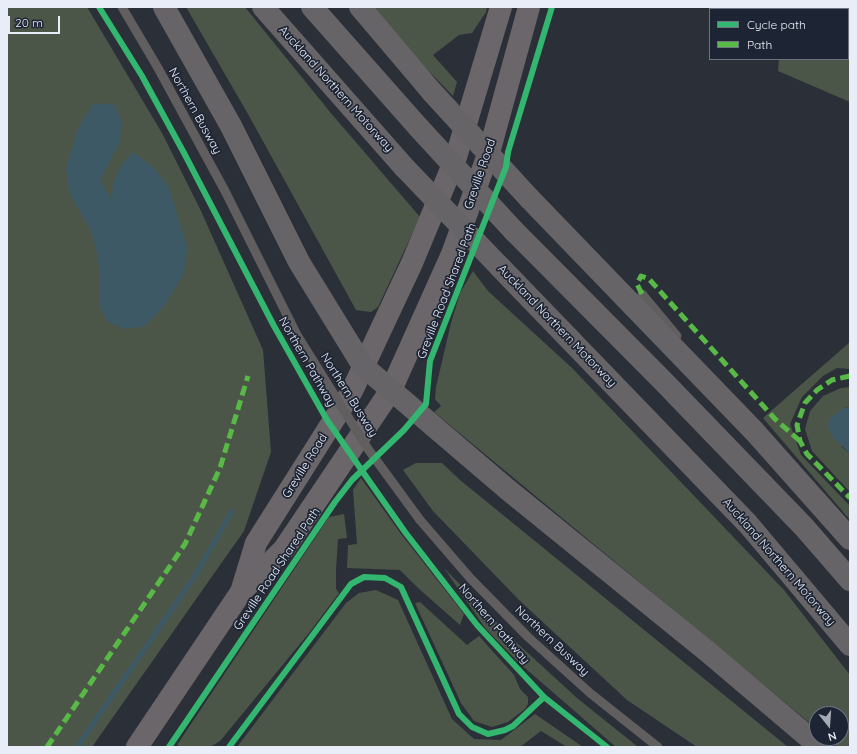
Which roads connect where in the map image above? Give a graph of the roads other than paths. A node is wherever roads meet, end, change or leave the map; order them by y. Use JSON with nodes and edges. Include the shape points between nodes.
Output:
{"nodes":[{"id":1,"x":122,"y":7,"type":"edge"},
{"id":2,"x":164,"y":7,"type":"edge"},
{"id":3,"x":263,"y":7,"type":"edge"},
{"id":4,"x":312,"y":7,"type":"edge"},
{"id":5,"x":360,"y":7,"type":"edge"},
{"id":6,"x":502,"y":7,"type":"edge"},
{"id":7,"x":529,"y":7,"type":"edge"},
{"id":8,"x":642,"y":294,"type":"dead end"},
{"id":9,"x":362,"y":366,"type":"junction"},
{"id":10,"x":391,"y":390,"type":"junction"},
{"id":11,"x":754,"y":431,"type":"junction"},
{"id":12,"x":850,"y":539,"type":"edge"},
{"id":13,"x":850,"y":580,"type":"edge"},
{"id":14,"x":241,"y":592,"type":"junction"},
{"id":15,"x":850,"y":645,"type":"edge"},
{"id":16,"x":136,"y":747,"type":"edge"},
{"id":17,"x":658,"y":747,"type":"edge"},
{"id":18,"x":820,"y":747,"type":"edge"}],
"edges":[{"from":1,"to":17,"type":"lane","name":"Northern Busway","bridge":true,"via":[[225,191],[297,335],[368,449],[420,520],[471,579],[528,637],[590,693]]},
{"from":2,"to":9,"type":"highway","via":[[231,126],[299,262]]},
{"from":3,"to":15,"type":"highway","name":"Auckland Northern Motorway","bridge":true,"via":[[404,167],[748,524]]},
{"from":4,"to":13,"type":"highway","bridge":true,"via":[[514,231],[793,515]]},
{"from":5,"to":11,"type":"highway","bridge":true,"via":[[432,92],[528,198]]},
{"from":6,"to":9,"type":"main road","name":"Greville Road","via":[[456,157],[403,283]]},
{"from":7,"to":10,"type":"main road","name":"Greville Road","via":[[488,156],[452,254]]},
{"from":8,"to":11,"type":"lane"},
{"from":9,"to":10,"type":"highway"},
{"from":9,"to":14,"type":"main road","name":"Greville Road","via":[[352,391],[256,543]]},
{"from":10,"to":14,"type":"main road","name":"Greville Road","via":[[284,549]]},
{"from":10,"to":18,"type":"highway"},
{"from":11,"to":12,"type":"highway"},
{"from":14,"to":16,"type":"main road","name":"Greville Road"}]}
